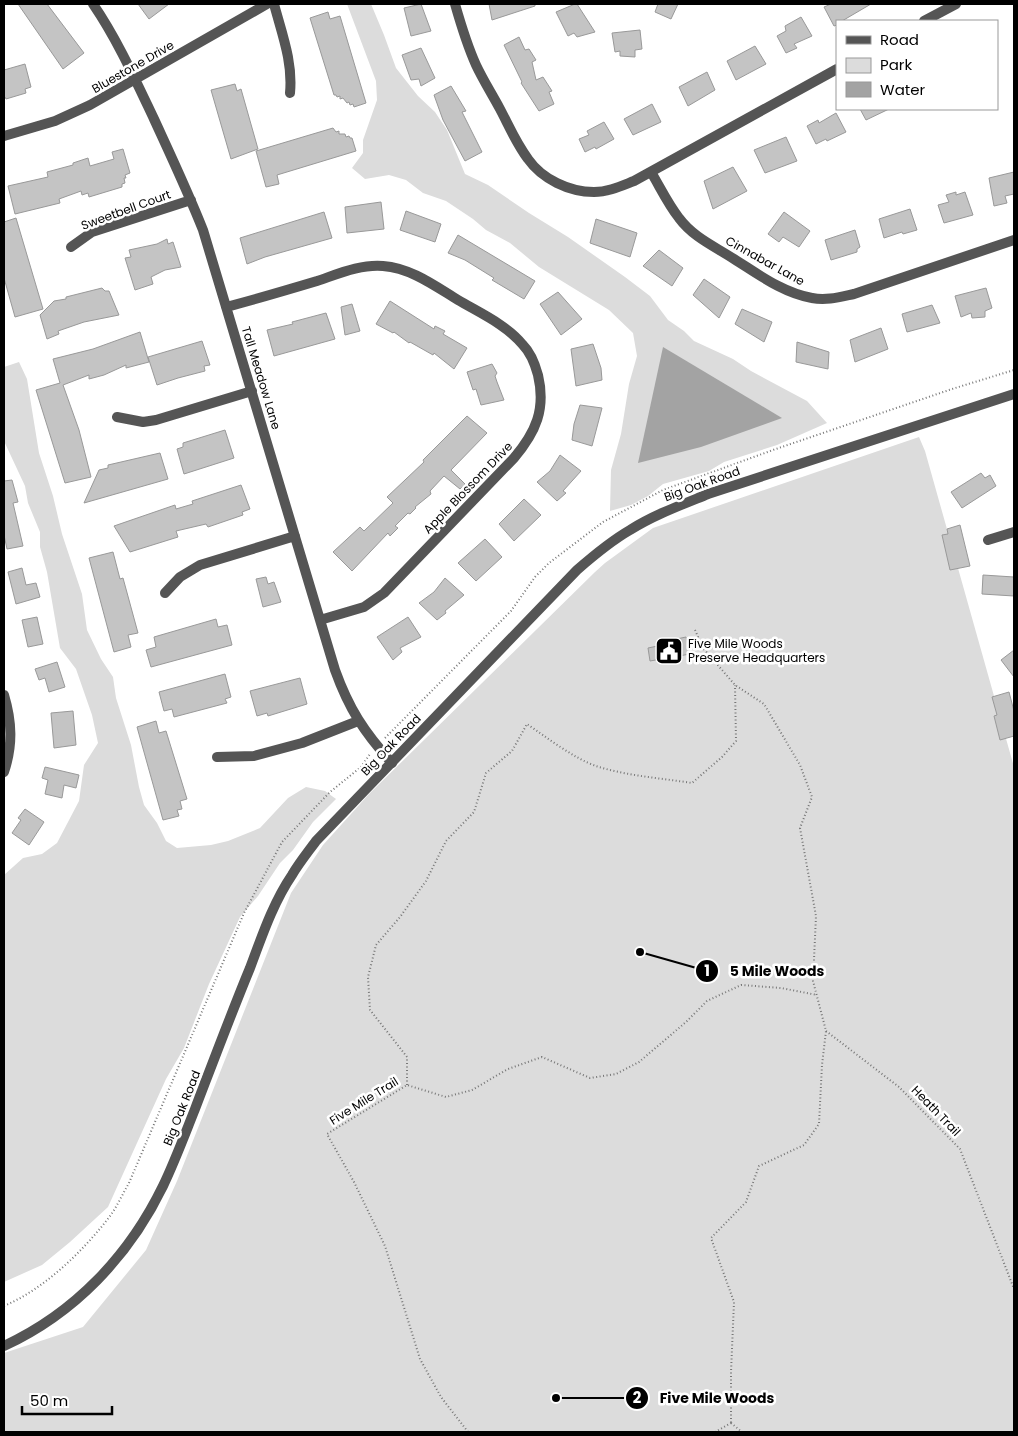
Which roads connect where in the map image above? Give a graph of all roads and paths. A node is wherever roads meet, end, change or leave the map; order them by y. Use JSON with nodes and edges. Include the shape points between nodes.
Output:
{"nodes":[{"id":1,"x":93,"y":4,"type":"edge"},
{"id":2,"x":267,"y":4,"type":"edge"},
{"id":3,"x":274,"y":4,"type":"edge"},
{"id":4,"x":455,"y":4,"type":"edge"},
{"id":5,"x":956,"y":4,"type":"edge"},
{"id":6,"x":926,"y":20,"type":"edge"},
{"id":7,"x":836,"y":71,"type":"edge"},
{"id":8,"x":136,"y":80,"type":"junction"},
{"id":9,"x":290,"y":93,"type":"dead end"},
{"id":10,"x":4,"y":136,"type":"edge"},
{"id":11,"x":651,"y":172,"type":"junction"},
{"id":12,"x":191,"y":200,"type":"junction"},
{"id":13,"x":1014,"y":240,"type":"edge"},
{"id":14,"x":70,"y":247,"type":"dead end"},
{"id":15,"x":226,"y":307,"type":"junction"},
{"id":16,"x":1014,"y":370,"type":"edge"},
{"id":17,"x":252,"y":391,"type":"junction"},
{"id":18,"x":1014,"y":394,"type":"edge"},
{"id":19,"x":118,"y":417,"type":"dead end"},
{"id":20,"x":1014,"y":532,"type":"edge"},
{"id":21,"x":295,"y":536,"type":"junction"},
{"id":22,"x":988,"y":540,"type":"dead end"},
{"id":23,"x":165,"y":593,"type":"dead end"},
{"id":24,"x":320,"y":620,"type":"junction"},
{"id":25,"x":695,"y":630,"type":"dead end"},
{"id":26,"x":735,"y":685,"type":"junction"},
{"id":27,"x":4,"y":695,"type":"edge"},
{"id":28,"x":358,"y":721,"type":"junction"},
{"id":29,"x":377,"y":747,"type":"junction"},
{"id":30,"x":217,"y":756,"type":"dead end"},
{"id":31,"x":392,"y":763,"type":"junction"},
{"id":32,"x":4,"y":772,"type":"edge"},
{"id":33,"x":817,"y":995,"type":"junction"},
{"id":34,"x":826,"y":1031,"type":"junction"},
{"id":35,"x":407,"y":1085,"type":"junction"},
{"id":36,"x":1014,"y":1289,"type":"edge"},
{"id":37,"x":4,"y":1306,"type":"edge"},
{"id":38,"x":4,"y":1346,"type":"edge"},
{"id":39,"x":731,"y":1423,"type":"junction"},
{"id":40,"x":468,"y":1432,"type":"edge"},
{"id":41,"x":715,"y":1432,"type":"edge"},
{"id":42,"x":742,"y":1432,"type":"edge"}],
"edges":[{"from":1,"to":8,"type":"street","name":"Tall Meadow Lane"},
{"from":2,"to":8,"type":"street","name":"Bluestone Drive"},
{"from":3,"to":9,"type":"street","via":[[290,63]]},
{"from":4,"to":11,"type":"street","via":[[476,65],[515,139],[541,173],[569,188],[594,192],[620,186]]},
{"from":5,"to":6,"type":"street"},
{"from":7,"to":11,"type":"street"},
{"from":8,"to":10,"type":"street","name":"Bluestone Drive","via":[[90,106]]},
{"from":8,"to":12,"type":"street","name":"Tall Meadow Lane"},
{"from":11,"to":13,"type":"street","name":"Cinnabar Lane","via":[[679,219],[694,234],[787,291],[815,299],[854,294]]},
{"from":12,"to":14,"type":"street","name":"Sweetbell Court","via":[[92,232]]},
{"from":12,"to":15,"type":"street","name":"Tall Meadow Lane"},
{"from":15,"to":17,"type":"street","name":"Tall Meadow Lane"},
{"from":15,"to":24,"type":"street","name":"Apple Blossom Drive","via":[[357,269],[399,268],[436,286],[508,330],[523,344],[536,367],[541,402],[527,443],[384,594],[364,606]]},
{"from":16,"to":29,"type":"path","via":[[663,490],[603,522],[535,577],[511,611]]},
{"from":17,"to":19,"type":"street","via":[[156,420],[143,422]]},
{"from":17,"to":21,"type":"street","name":"Tall Meadow Lane"},
{"from":18,"to":31,"type":"street","name":"Big Oak Road","via":[[708,494],[629,530],[577,570]]},
{"from":20,"to":22,"type":"street"},
{"from":21,"to":23,"type":"street","via":[[200,565],[180,577]]},
{"from":21,"to":24,"type":"street","name":"Tall Meadow Lane"},
{"from":24,"to":28,"type":"street","name":"Tall Meadow Lane","via":[[345,698]]},
{"from":25,"to":26,"type":"path","via":[[703,648]]},
{"from":26,"to":33,"type":"path","via":[[764,704],[800,765],[812,797],[800,828],[816,916],[813,980]]},
{"from":26,"to":35,"type":"path","via":[[736,741],[692,783],[595,766],[527,724],[512,751],[486,773],[474,812],[446,841],[426,881],[376,946],[368,977],[370,1010],[407,1057]]},
{"from":27,"to":32,"type":"street","via":[[11,730]]},
{"from":28,"to":29,"type":"street","name":"Tall Meadow Lane"},
{"from":28,"to":30,"type":"street","via":[[302,743],[254,756]]},
{"from":29,"to":31,"type":"street","name":"Tall Meadow Lane"},
{"from":29,"to":37,"type":"path","via":[[361,767],[330,792],[282,842],[244,913],[129,1183],[108,1219],[68,1263],[20,1299]]},
{"from":31,"to":38,"type":"street","name":"Big Oak Road","via":[[316,841],[280,895],[179,1150],[145,1219],[112,1265],[93,1285],[45,1324]]},
{"from":33,"to":34,"type":"path"},
{"from":33,"to":35,"type":"path","name":"Five Mile Trail","via":[[741,984],[707,1001],[638,1062],[616,1074],[590,1078],[542,1057],[508,1069],[472,1090],[446,1097]]},
{"from":34,"to":36,"type":"path","name":"Heath Trail","via":[[899,1087],[960,1149]]},
{"from":34,"to":39,"type":"path","via":[[819,1124],[804,1146],[759,1166],[746,1202],[711,1238],[734,1302]]},
{"from":35,"to":40,"type":"path","name":"Five Mile Trail","via":[[327,1134],[386,1246],[420,1359],[441,1396]]},
{"from":39,"to":41,"type":"path"},
{"from":39,"to":42,"type":"path"}]}
